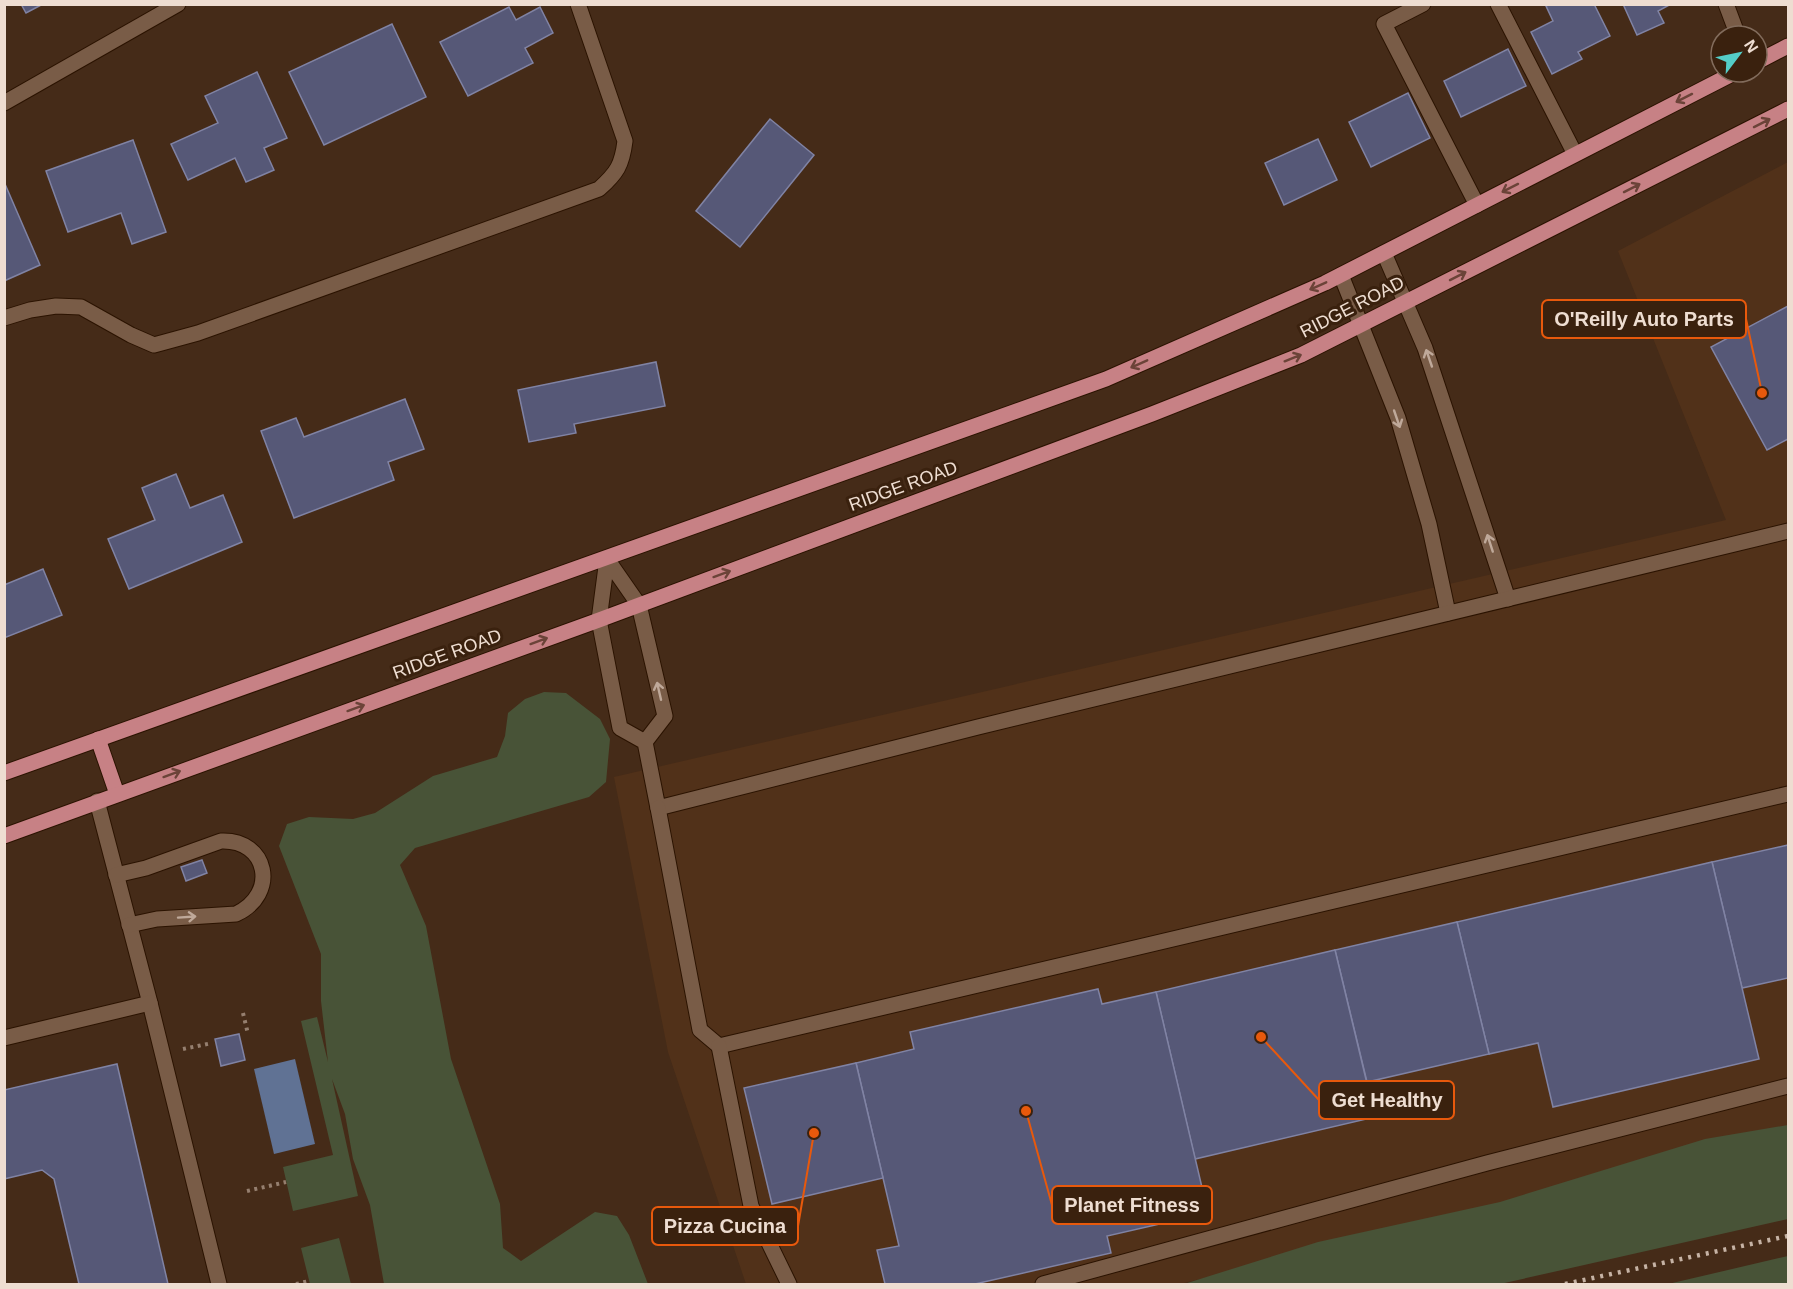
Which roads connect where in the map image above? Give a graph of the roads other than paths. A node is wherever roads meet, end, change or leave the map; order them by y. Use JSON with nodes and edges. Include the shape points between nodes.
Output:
{"nodes":[{"id":1,"x":178,"y":4,"type":"edge"},
{"id":2,"x":578,"y":4,"type":"edge"},
{"id":3,"x":1423,"y":4,"type":"edge"},
{"id":4,"x":1498,"y":4,"type":"edge"},
{"id":5,"x":1726,"y":4,"type":"edge"},
{"id":6,"x":1734,"y":24,"type":"edge"},
{"id":7,"x":1788,"y":46,"type":"edge"},
{"id":8,"x":1769,"y":56,"type":"edge"},
{"id":9,"x":1712,"y":84,"type":"edge"},
{"id":10,"x":5,"y":102,"type":"edge"},
{"id":11,"x":1788,"y":109,"type":"edge"},
{"id":12,"x":1575,"y":154,"type":"junction"},
{"id":13,"x":1477,"y":205,"type":"junction"},
{"id":14,"x":1384,"y":253,"type":"junction"},
{"id":15,"x":1341,"y":275,"type":"junction"},
{"id":16,"x":1406,"y":302,"type":"junction"},
{"id":17,"x":4,"y":318,"type":"edge"},
{"id":18,"x":1361,"y":325,"type":"junction"},
{"id":19,"x":1788,"y":531,"type":"edge"},
{"id":20,"x":607,"y":559,"type":"junction"},
{"id":21,"x":1508,"y":598,"type":"junction"},
{"id":22,"x":639,"y":605,"type":"junction"},
{"id":23,"x":1448,"y":613,"type":"junction"},
{"id":24,"x":599,"y":620,"type":"junction"},
{"id":25,"x":99,"y":739,"type":"junction"},
{"id":26,"x":645,"y":742,"type":"junction"},
{"id":27,"x":4,"y":773,"type":"edge"},
{"id":28,"x":117,"y":794,"type":"junction"},
{"id":29,"x":1788,"y":794,"type":"edge"},
{"id":30,"x":97,"y":801,"type":"junction"},
{"id":31,"x":658,"y":808,"type":"junction"},
{"id":32,"x":4,"y":836,"type":"edge"},
{"id":33,"x":116,"y":875,"type":"junction"},
{"id":34,"x":129,"y":925,"type":"junction"},
{"id":35,"x":150,"y":1003,"type":"junction"},
{"id":36,"x":4,"y":1038,"type":"edge"},
{"id":37,"x":719,"y":1046,"type":"junction"},
{"id":38,"x":1788,"y":1086,"type":"edge"},
{"id":39,"x":219,"y":1284,"type":"edge"},
{"id":40,"x":789,"y":1284,"type":"edge"},
{"id":41,"x":1043,"y":1284,"type":"edge"}],
"edges":[{"from":1,"to":10,"type":"street"},
{"from":2,"to":17,"type":"street","via":[[625,141],[622,161],[614,176],[599,189],[198,333],[154,345],[81,306],[30,310]]},
{"from":3,"to":13,"type":"street","via":[[1384,24]]},
{"from":4,"to":12,"type":"street"},
{"from":5,"to":6,"type":"street"},
{"from":7,"to":8,"type":"main road"},
{"from":9,"to":12,"type":"main road","name":"RIDGE ROAD","one_way":true},
{"from":16,"to":11,"type":"main road","name":"RIDGE ROAD","one_way":true},
{"from":12,"to":13,"type":"main road","name":"RIDGE ROAD","one_way":true},
{"from":13,"to":14,"type":"main road","name":"RIDGE ROAD"},
{"from":14,"to":15,"type":"main road","name":"RIDGE ROAD"},
{"from":14,"to":16,"type":"street"},
{"from":15,"to":18,"type":"street"},
{"from":15,"to":20,"type":"main road","name":"RIDGE ROAD","one_way":true,"via":[[1106,379]]},
{"from":16,"to":18,"type":"main road","name":"RIDGE ROAD"},
{"from":21,"to":16,"type":"street","one_way":true},
{"from":22,"to":18,"type":"main road","name":"RIDGE ROAD","one_way":true,"via":[[1152,414],[1301,355]]},
{"from":18,"to":23,"type":"street","one_way":true,"via":[[1398,418],[1429,524]]},
{"from":19,"to":21,"type":"street"},
{"from":20,"to":22,"type":"street"},
{"from":20,"to":24,"type":"street"},
{"from":20,"to":25,"type":"main road","name":"RIDGE ROAD"},
{"from":21,"to":23,"type":"street"},
{"from":22,"to":24,"type":"main road","name":"RIDGE ROAD"},
{"from":26,"to":22,"type":"street","one_way":true,"via":[[665,716]]},
{"from":23,"to":31,"type":"street"},
{"from":24,"to":26,"type":"street","via":[[620,728]]},
{"from":28,"to":24,"type":"main road","name":"RIDGE ROAD","one_way":true},
{"from":25,"to":27,"type":"main road","name":"RIDGE ROAD"},
{"from":25,"to":28,"type":"main road"},
{"from":26,"to":31,"type":"street"},
{"from":28,"to":30,"type":"main road","name":"RIDGE ROAD"},
{"from":29,"to":37,"type":"street"},
{"from":30,"to":32,"type":"main road","name":"RIDGE ROAD"},
{"from":30,"to":33,"type":"street"},
{"from":31,"to":37,"type":"street","via":[[700,1030]]},
{"from":33,"to":34,"type":"street"},
{"from":34,"to":33,"type":"street","one_way":true,"via":[[157,919],[237,914],[256,901],[262,890],[262,867],[241,844],[231,841]]},
{"from":34,"to":35,"type":"street"},
{"from":35,"to":36,"type":"street"},
{"from":35,"to":39,"type":"street"},
{"from":37,"to":40,"type":"street","via":[[751,1206]]},
{"from":38,"to":41,"type":"street"}]}
